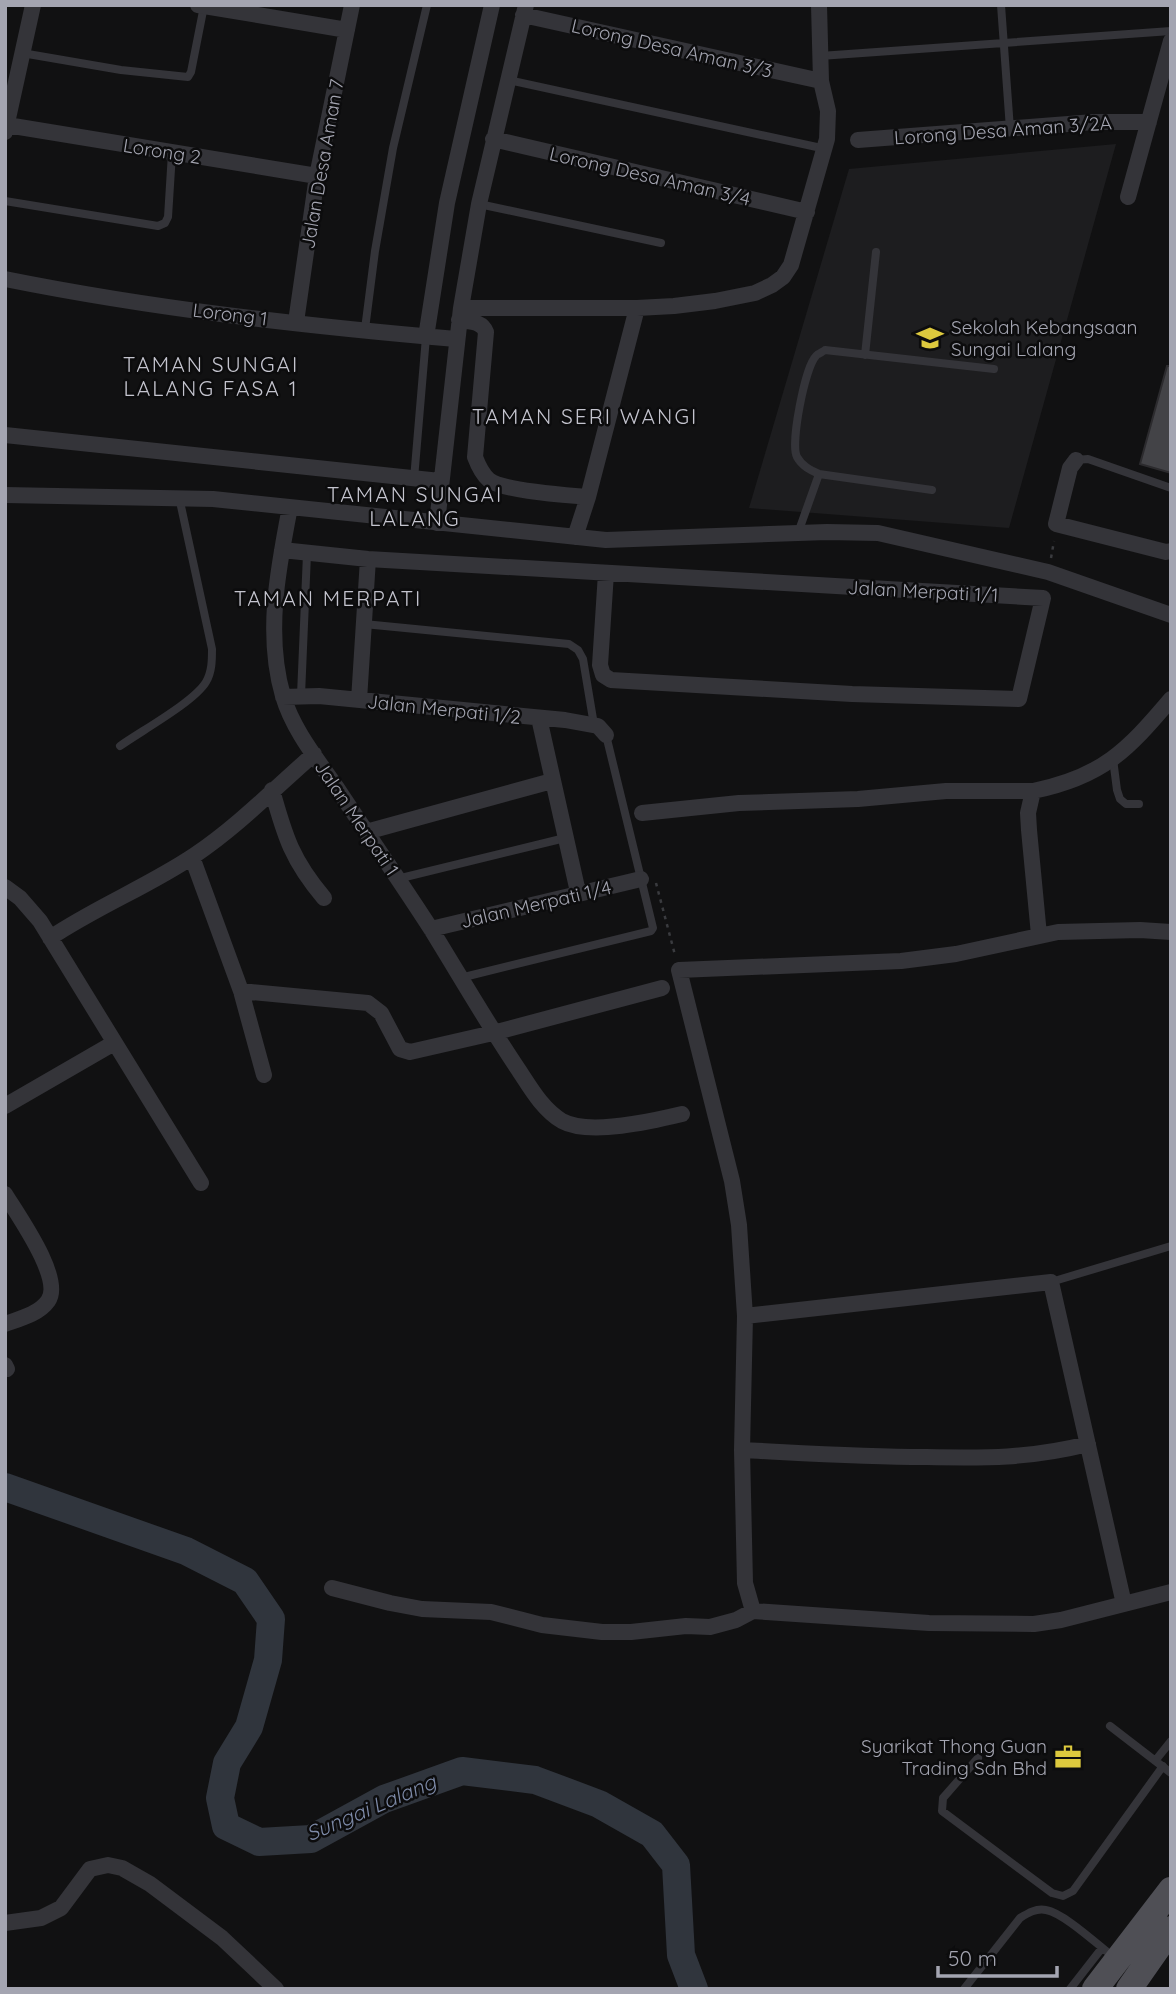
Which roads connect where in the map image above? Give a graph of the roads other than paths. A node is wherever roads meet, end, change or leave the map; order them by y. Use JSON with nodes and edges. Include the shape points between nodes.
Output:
{"nodes":[{"id":1,"x":33,"y":5,"type":"edge"},
{"id":2,"x":198,"y":5,"type":"edge"},
{"id":3,"x":352,"y":5,"type":"edge"},
{"id":4,"x":427,"y":5,"type":"edge"},
{"id":5,"x":492,"y":5,"type":"edge"},
{"id":6,"x":818,"y":5,"type":"edge"},
{"id":7,"x":1001,"y":5,"type":"edge"},
{"id":8,"x":204,"y":6,"type":"edge"},
{"id":9,"x":524,"y":10,"type":"edge"},
{"id":10,"x":347,"y":30,"type":"junction"},
{"id":11,"x":1171,"y":31,"type":"edge"},
{"id":12,"x":1171,"y":41,"type":"edge"},
{"id":13,"x":1004,"y":42,"type":"junction"},
{"id":14,"x":22,"y":53,"type":"junction"},
{"id":15,"x":820,"y":56,"type":"junction"},
{"id":16,"x":508,"y":80,"type":"junction"},
{"id":17,"x":821,"y":82,"type":"junction"},
{"id":18,"x":1149,"y":122,"type":"junction"},
{"id":19,"x":6,"y":128,"type":"edge"},
{"id":20,"x":1010,"y":129,"type":"junction"},
{"id":21,"x":494,"y":139,"type":"junction"},
{"id":22,"x":858,"y":140,"type":"dead end"},
{"id":23,"x":825,"y":149,"type":"junction"},
{"id":24,"x":172,"y":153,"type":"junction"},
{"id":25,"x":317,"y":176,"type":"junction"},
{"id":26,"x":1128,"y":197,"type":"dead end"},
{"id":27,"x":5,"y":201,"type":"edge"},
{"id":28,"x":479,"y":204,"type":"junction"},
{"id":29,"x":807,"y":212,"type":"junction"},
{"id":30,"x":661,"y":243,"type":"dead end"},
{"id":31,"x":876,"y":252,"type":"dead end"},
{"id":32,"x":5,"y":279,"type":"edge"},
{"id":33,"x":637,"y":307,"type":"junction"},
{"id":34,"x":460,"y":314,"type":"junction"},
{"id":35,"x":296,"y":323,"type":"junction"},
{"id":36,"x":365,"y":329,"type":"junction"},
{"id":37,"x":426,"y":337,"type":"junction"},
{"id":38,"x":457,"y":339,"type":"junction"},
{"id":39,"x":864,"y":355,"type":"junction"},
{"id":40,"x":994,"y":369,"type":"dead end"},
{"id":41,"x":5,"y":435,"type":"edge"},
{"id":42,"x":1076,"y":460,"type":"joint"},
{"id":43,"x":818,"y":474,"type":"junction"},
{"id":44,"x":414,"y":478,"type":"junction"},
{"id":45,"x":440,"y":481,"type":"junction"},
{"id":46,"x":1171,"y":488,"type":"edge"},
{"id":47,"x":932,"y":490,"type":"dead end"},
{"id":48,"x":5,"y":495,"type":"edge"},
{"id":49,"x":179,"y":497,"type":"junction"},
{"id":50,"x":588,"y":497,"type":"junction"},
{"id":51,"x":290,"y":507,"type":"junction"},
{"id":52,"x":437,"y":523,"type":"junction"},
{"id":53,"x":798,"y":533,"type":"junction"},
{"id":54,"x":575,"y":537,"type":"junction"},
{"id":55,"x":282,"y":550,"type":"junction"},
{"id":56,"x":1171,"y":551,"type":"edge"},
{"id":57,"x":307,"y":554,"type":"junction"},
{"id":58,"x":368,"y":559,"type":"junction"},
{"id":59,"x":1048,"y":572,"type":"junction"},
{"id":60,"x":606,"y":573,"type":"junction"},
{"id":61,"x":1043,"y":598,"type":"junction"},
{"id":62,"x":1171,"y":615,"type":"edge"},
{"id":63,"x":364,"y":624,"type":"junction"},
{"id":64,"x":301,"y":695,"type":"junction"},
{"id":65,"x":283,"y":697,"type":"junction"},
{"id":66,"x":1171,"y":699,"type":"edge"},
{"id":67,"x":359,"y":701,"type":"junction"},
{"id":68,"x":539,"y":718,"type":"junction"},
{"id":69,"x":601,"y":730,"type":"junction"},
{"id":70,"x":120,"y":746,"type":"dead end"},
{"id":71,"x":314,"y":754,"type":"junction"},
{"id":72,"x":1112,"y":759,"type":"junction"},
{"id":73,"x":552,"y":781,"type":"junction"},
{"id":74,"x":272,"y":790,"type":"junction"},
{"id":75,"x":1033,"y":791,"type":"junction"},
{"id":76,"x":1139,"y":804,"type":"dead end"},
{"id":77,"x":642,"y":813,"type":"dead end"},
{"id":78,"x":366,"y":832,"type":"junction"},
{"id":79,"x":565,"y":838,"type":"junction"},
{"id":80,"x":192,"y":857,"type":"junction"},
{"id":81,"x":397,"y":879,"type":"junction"},
{"id":82,"x":648,"y":880,"type":"junction"},
{"id":83,"x":5,"y":887,"type":"edge"},
{"id":84,"x":578,"y":892,"type":"junction"},
{"id":85,"x":324,"y":898,"type":"dead end"},
{"id":86,"x":430,"y":929,"type":"junction"},
{"id":87,"x":1171,"y":932,"type":"edge"},
{"id":88,"x":1039,"y":935,"type":"junction"},
{"id":89,"x":50,"y":939,"type":"junction"},
{"id":90,"x":460,"y":978,"type":"junction"},
{"id":91,"x":662,"y":988,"type":"dead end"},
{"id":92,"x":241,"y":991,"type":"junction"},
{"id":93,"x":493,"y":1033,"type":"junction"},
{"id":94,"x":114,"y":1043,"type":"junction"},
{"id":95,"x":264,"y":1075,"type":"dead end"},
{"id":96,"x":5,"y":1106,"type":"edge"},
{"id":97,"x":682,"y":1114,"type":"dead end"},
{"id":98,"x":201,"y":1183,"type":"dead end"},
{"id":99,"x":5,"y":1194,"type":"edge"},
{"id":100,"x":1171,"y":1246,"type":"edge"},
{"id":101,"x":1051,"y":1282,"type":"junction"},
{"id":102,"x":745,"y":1316,"type":"junction"},
{"id":103,"x":5,"y":1324,"type":"edge"},
{"id":104,"x":1088,"y":1444,"type":"junction"},
{"id":105,"x":743,"y":1450,"type":"junction"},
{"id":106,"x":332,"y":1587,"type":"dead end"},
{"id":107,"x":1171,"y":1592,"type":"edge"},
{"id":108,"x":1124,"y":1604,"type":"junction"},
{"id":109,"x":753,"y":1611,"type":"junction"},
{"id":110,"x":1110,"y":1726,"type":"dead end"},
{"id":111,"x":1171,"y":1741,"type":"edge"},
{"id":112,"x":978,"y":1758,"type":"dead end"},
{"id":113,"x":1159,"y":1763,"type":"junction"},
{"id":114,"x":1171,"y":1773,"type":"edge"},
{"id":115,"x":1171,"y":1890,"type":"edge"},
{"id":116,"x":5,"y":1923,"type":"edge"},
{"id":117,"x":1171,"y":1929,"type":"edge"},
{"id":118,"x":1110,"y":1954,"type":"junction"},
{"id":119,"x":276,"y":1989,"type":"edge"},
{"id":120,"x":964,"y":1989,"type":"edge"},
{"id":121,"x":1070,"y":1989,"type":"edge"},
{"id":122,"x":1095,"y":1989,"type":"edge"},
{"id":123,"x":1129,"y":1989,"type":"edge"}],
"edges":[{"from":1,"to":14,"type":"street"},
{"from":2,"to":8,"type":"street"},
{"from":3,"to":10,"type":"street","name":"Jalan Desa Aman 7"},
{"from":4,"to":36,"type":"lane","via":[[393,148]]},
{"from":5,"to":37,"type":"street","via":[[447,203]]},
{"from":6,"to":15,"type":"street"},
{"from":7,"to":13,"type":"lane"},
{"from":8,"to":10,"type":"street"},
{"from":8,"to":14,"type":"lane","via":[[188,77]]},
{"from":9,"to":16,"type":"street"},
{"from":9,"to":17,"type":"street","name":"Lorong Desa Aman 3/3"},
{"from":10,"to":25,"type":"street","name":"Jalan Desa Aman 7"},
{"from":11,"to":13,"type":"lane"},
{"from":12,"to":18,"type":"street"},
{"from":13,"to":15,"type":"lane"},
{"from":13,"to":20,"type":"lane"},
{"from":14,"to":19,"type":"street"},
{"from":15,"to":17,"type":"street"},
{"from":16,"to":21,"type":"street"},
{"from":16,"to":23,"type":"lane"},
{"from":17,"to":23,"type":"street","via":[[829,122]]},
{"from":18,"to":20,"type":"street","name":"Lorong Desa Aman 3/2A"},
{"from":18,"to":26,"type":"street"},
{"from":19,"to":24,"type":"street","name":"Lorong 2"},
{"from":20,"to":22,"type":"street","name":"Lorong Desa Aman 3/2A"},
{"from":21,"to":28,"type":"street"},
{"from":21,"to":29,"type":"street","name":"Lorong Desa Aman 3/4"},
{"from":23,"to":29,"type":"street"},
{"from":24,"to":25,"type":"street","name":"Lorong 2"},
{"from":24,"to":27,"type":"lane","via":[[169,217],[158,226]]},
{"from":25,"to":35,"type":"street","name":"Jalan Desa Aman 7"},
{"from":28,"to":30,"type":"lane"},
{"from":28,"to":34,"type":"street"},
{"from":29,"to":33,"type":"street","via":[[790,265],[772,285],[715,301]]},
{"from":31,"to":39,"type":"lane"},
{"from":32,"to":35,"type":"street","name":"Lorong 1","via":[[81,295]]},
{"from":33,"to":34,"type":"street"},
{"from":33,"to":50,"type":"street"},
{"from":34,"to":38,"type":"street"},
{"from":34,"to":50,"type":"street","via":[[486,331],[475,457],[479,468],[490,481],[510,487]]},
{"from":35,"to":36,"type":"street","name":"Lorong 1"},
{"from":36,"to":37,"type":"street","name":"Lorong 1"},
{"from":37,"to":38,"type":"street","name":"Lorong 1"},
{"from":37,"to":44,"type":"lane"},
{"from":38,"to":45,"type":"street"},
{"from":39,"to":40,"type":"lane"},
{"from":39,"to":43,"type":"lane","via":[[825,350],[809,367],[794,438],[797,457]]},
{"from":41,"to":44,"type":"street"},
{"from":42,"to":46,"type":"lane","via":[[1088,459]]},
{"from":42,"to":56,"type":"street","via":[[1056,524]]},
{"from":43,"to":47,"type":"lane"},
{"from":43,"to":53,"type":"lane"},
{"from":44,"to":45,"type":"street"},
{"from":45,"to":52,"type":"street"},
{"from":48,"to":49,"type":"street"},
{"from":49,"to":51,"type":"street"},
{"from":49,"to":70,"type":"lane","via":[[212,666],[206,682],[192,697]]},
{"from":50,"to":54,"type":"street"},
{"from":51,"to":52,"type":"street"},
{"from":51,"to":55,"type":"street","name":"Jalan Merpati 1"},
{"from":52,"to":54,"type":"street"},
{"from":53,"to":54,"type":"street","via":[[631,541]]},
{"from":53,"to":59,"type":"street","via":[[878,533]]},
{"from":55,"to":57,"type":"street","name":"Jalan Merpati 1/1"},
{"from":55,"to":65,"type":"street","name":"Jalan Merpati 1","via":[[274,619]]},
{"from":57,"to":58,"type":"street","name":"Jalan Merpati 1/1"},
{"from":57,"to":64,"type":"lane"},
{"from":58,"to":60,"type":"street","name":"Jalan Merpati 1/1"},
{"from":58,"to":63,"type":"street"},
{"from":59,"to":61,"type":"street"},
{"from":59,"to":62,"type":"street"},
{"from":60,"to":61,"type":"street","name":"Jalan Merpati 1/1"},
{"from":60,"to":61,"type":"street","via":[[600,665],[611,680],[852,694],[1019,699]]},
{"from":63,"to":67,"type":"street"},
{"from":63,"to":69,"type":"lane","via":[[569,644],[583,659]]},
{"from":64,"to":65,"type":"street","name":"Jalan Merpati 1/2"},
{"from":64,"to":67,"type":"street","name":"Jalan Merpati 1/2"},
{"from":65,"to":71,"type":"street","name":"Jalan Merpati 1"},
{"from":66,"to":72,"type":"street"},
{"from":67,"to":68,"type":"street","name":"Jalan Merpati 1/2"},
{"from":68,"to":69,"type":"street","name":"Jalan Merpati 1/2"},
{"from":68,"to":73,"type":"street"},
{"from":69,"to":82,"type":"lane"},
{"from":71,"to":74,"type":"street"},
{"from":71,"to":78,"type":"street","name":"Jalan Merpati 1"},
{"from":72,"to":75,"type":"street","via":[[1075,781]]},
{"from":72,"to":76,"type":"lane","via":[[1120,799]]},
{"from":73,"to":78,"type":"street"},
{"from":73,"to":79,"type":"street"},
{"from":74,"to":80,"type":"street"},
{"from":74,"to":85,"type":"street","via":[[285,839]]},
{"from":75,"to":77,"type":"street","via":[[946,791]]},
{"from":75,"to":88,"type":"street","via":[[1028,813]]},
{"from":78,"to":81,"type":"street","name":"Jalan Merpati 1"},
{"from":79,"to":81,"type":"lane"},
{"from":79,"to":84,"type":"street"},
{"from":80,"to":89,"type":"street"},
{"from":80,"to":92,"type":"street"},
{"from":81,"to":86,"type":"street","name":"Jalan Merpati 1"},
{"from":82,"to":84,"type":"street","name":"Jalan Merpati 1/4"},
{"from":82,"to":90,"type":"lane","via":[[651,931]]},
{"from":83,"to":89,"type":"street","via":[[32,911]]},
{"from":84,"to":86,"type":"street","name":"Jalan Merpati 1/4"},
{"from":86,"to":90,"type":"street","name":"Jalan Merpati 1"},
{"from":87,"to":88,"type":"street"},
{"from":88,"to":102,"type":"street","via":[[901,961],[679,970],[732,1181]]},
{"from":89,"to":94,"type":"street"},
{"from":90,"to":93,"type":"street","name":"Jalan Merpati 1"},
{"from":91,"to":93,"type":"street"},
{"from":92,"to":93,"type":"street","via":[[368,1003],[381,1013],[400,1049],[410,1052]]},
{"from":92,"to":95,"type":"street"},
{"from":93,"to":97,"type":"street","name":"Jalan Merpati 1","via":[[538,1099],[572,1125],[636,1123]]},
{"from":94,"to":96,"type":"street"},
{"from":94,"to":98,"type":"street"},
{"from":99,"to":103,"type":"street","via":[[43,1259],[52,1289],[41,1307]]},
{"from":100,"to":101,"type":"lane"},
{"from":101,"to":102,"type":"street"},
{"from":101,"to":104,"type":"street"},
{"from":102,"to":105,"type":"street"},
{"from":104,"to":105,"type":"street","via":[[1048,1454],[995,1458]]},
{"from":104,"to":108,"type":"street"},
{"from":105,"to":109,"type":"street","via":[[745,1583]]},
{"from":106,"to":109,"type":"street","via":[[422,1609],[491,1612],[542,1625],[602,1632],[710,1627]]},
{"from":107,"to":108,"type":"street"},
{"from":108,"to":109,"type":"street","via":[[1034,1624],[929,1623]]},
{"from":110,"to":113,"type":"lane"},
{"from":111,"to":113,"type":"lane"},
{"from":112,"to":113,"type":"lane","via":[[943,1798],[942,1811],[1052,1893],[1063,1896],[1073,1891]]},
{"from":113,"to":114,"type":"lane"},
{"from":115,"to":118,"type":"main road"},
{"from":116,"to":119,"type":"street","via":[[41,1918],[61,1908],[90,1869],[122,1868],[222,1938]]},
{"from":117,"to":123,"type":"main road"},
{"from":118,"to":120,"type":"lane","via":[[1059,1915],[1033,1910],[1020,1918]]},
{"from":118,"to":121,"type":"lane"},
{"from":118,"to":122,"type":"main road"}]}
